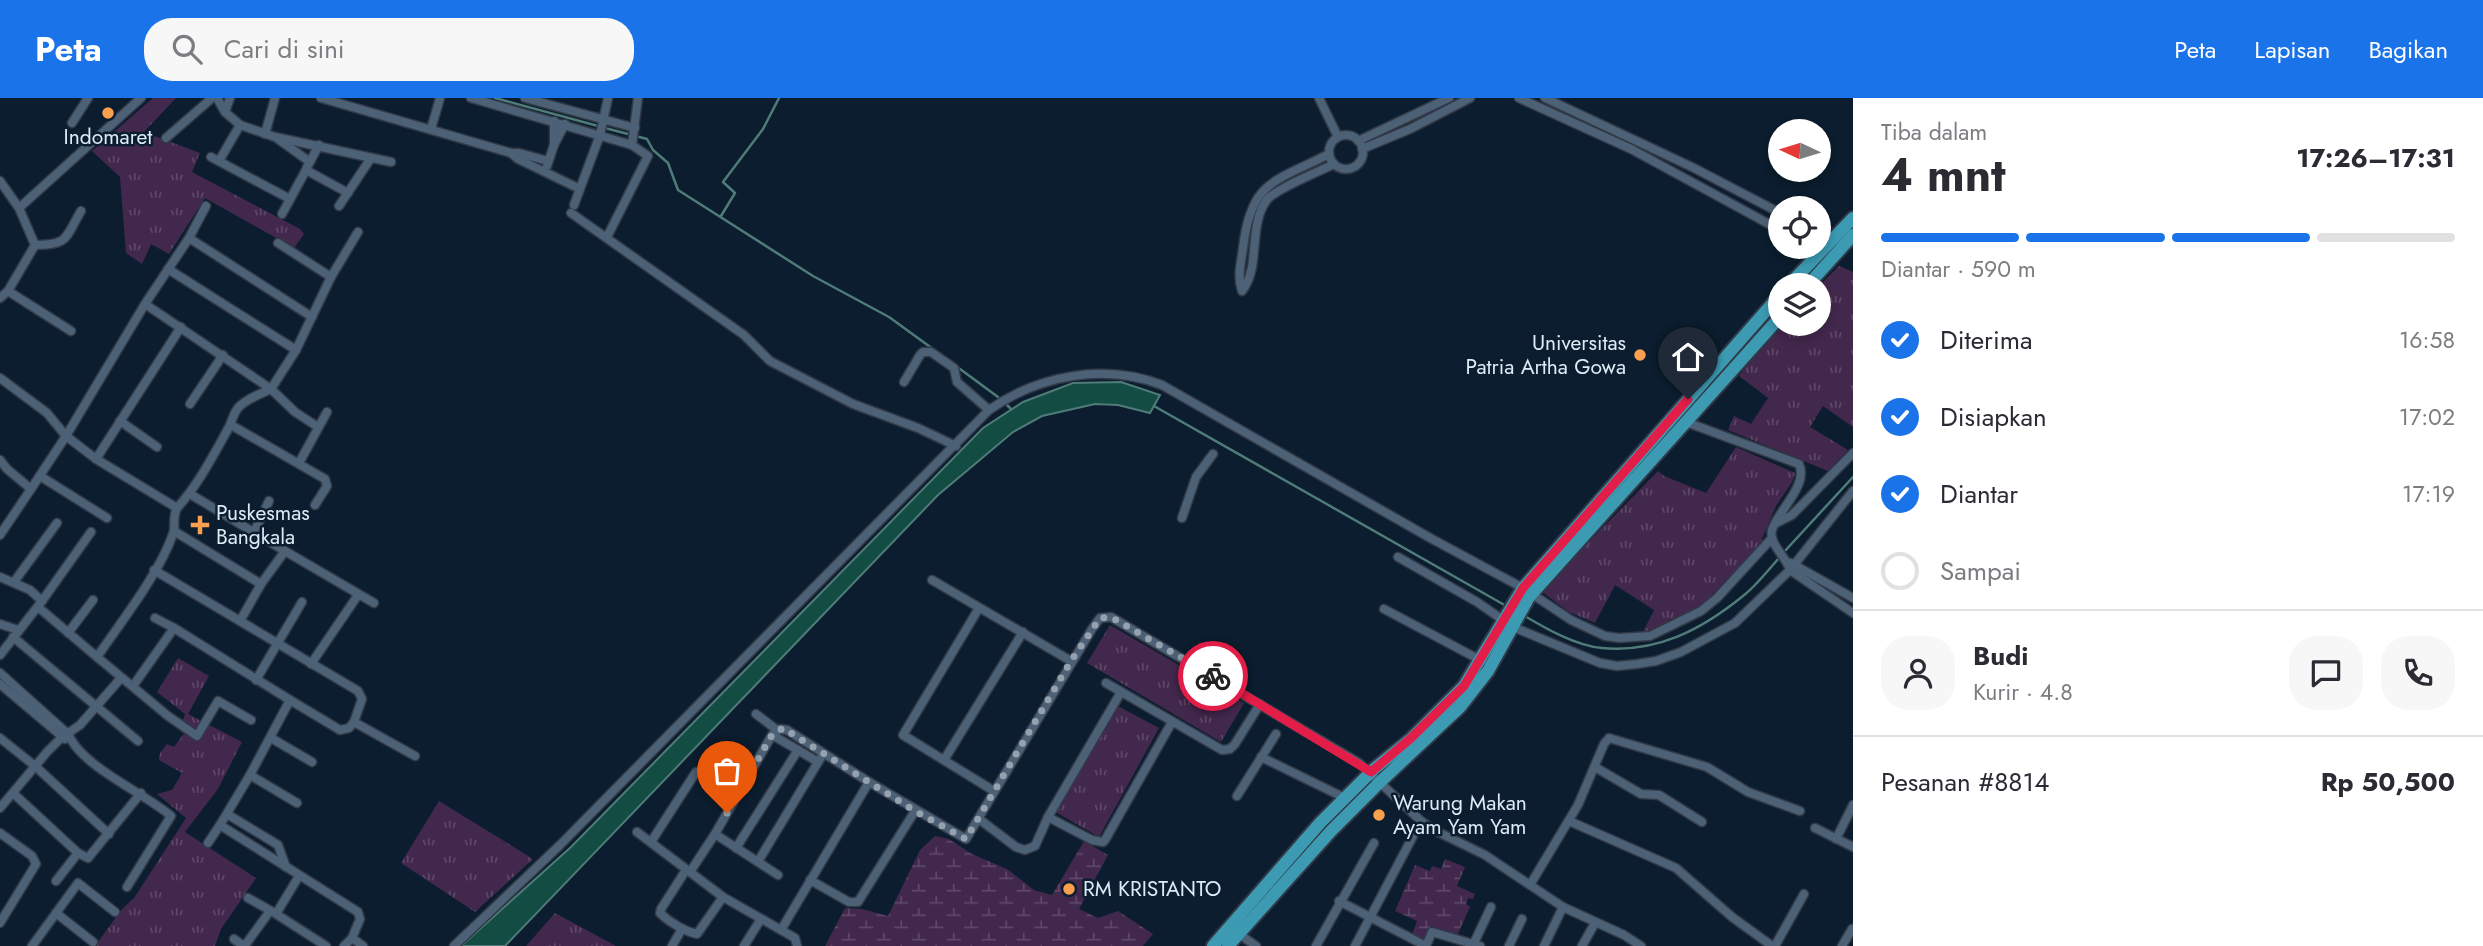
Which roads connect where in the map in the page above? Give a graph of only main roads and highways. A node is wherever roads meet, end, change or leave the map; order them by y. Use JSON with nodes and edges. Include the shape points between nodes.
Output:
{"nodes":[{"id":1,"x":1853,"y":218,"type":"edge"},
{"id":2,"x":1853,"y":235,"type":"edge"},
{"id":3,"x":1831,"y":240,"type":"edge"},
{"id":4,"x":1819,"y":273,"type":"edge"},
{"id":5,"x":1768,"y":309,"type":"edge"},
{"id":6,"x":1768,"y":330,"type":"edge"},
{"id":7,"x":1526,"y":592,"type":"junction"},
{"id":8,"x":1375,"y":777,"type":"junction"},
{"id":9,"x":1235,"y":931,"type":"junction"},
{"id":10,"x":1213,"y":946,"type":"edge"},
{"id":11,"x":1228,"y":946,"type":"edge"}],
"edges":[{"from":1,"to":3,"type":"main road"},
{"from":2,"to":4,"type":"main road"},
{"from":5,"to":7,"type":"main road"},
{"from":6,"to":7,"type":"main road"},
{"from":7,"to":8,"type":"main road","via":[[1460,707]]},
{"from":8,"to":9,"type":"main road","via":[[1331,831]]},
{"from":8,"to":9,"type":"main road","via":[[1320,823]]},
{"from":9,"to":10,"type":"main road"},
{"from":9,"to":11,"type":"main road"}]}
